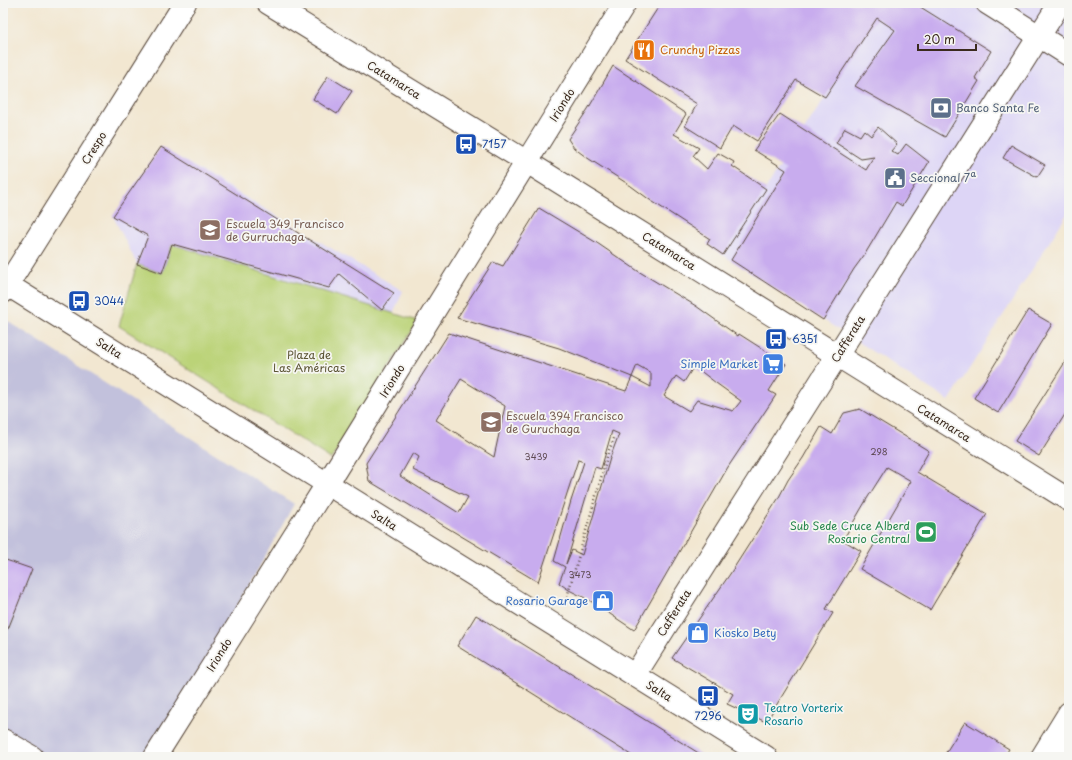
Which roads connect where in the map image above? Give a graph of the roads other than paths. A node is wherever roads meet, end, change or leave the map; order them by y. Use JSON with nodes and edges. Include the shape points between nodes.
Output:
{"nodes":[{"id":1,"x":184,"y":3,"type":"edge"},
{"id":2,"x":268,"y":3,"type":"edge"},
{"id":3,"x":625,"y":3,"type":"edge"},
{"id":4,"x":987,"y":3,"type":"edge"},
{"id":5,"x":1060,"y":3,"type":"edge"},
{"id":6,"x":1039,"y":36,"type":"junction"},
{"id":7,"x":1069,"y":54,"type":"edge"},
{"id":8,"x":527,"y":162,"type":"junction"},
{"id":9,"x":5,"y":286,"type":"edge"},
{"id":10,"x":837,"y":356,"type":"junction"},
{"id":11,"x":328,"y":484,"type":"junction"},
{"id":12,"x":1069,"y":500,"type":"edge"},
{"id":13,"x":635,"y":675,"type":"junction"},
{"id":14,"x":1069,"y":713,"type":"edge"},
{"id":15,"x":3,"y":740,"type":"edge"},
{"id":16,"x":1055,"y":749,"type":"edge"},
{"id":17,"x":32,"y":757,"type":"edge"},
{"id":18,"x":155,"y":757,"type":"edge"},
{"id":19,"x":766,"y":757,"type":"edge"}],
"edges":[{"from":1,"to":9,"type":"main road","name":"Crespo"},
{"from":2,"to":8,"type":"main road","name":"Catamarca"},
{"from":3,"to":8,"type":"main road","name":"Iriondo"},
{"from":4,"to":6,"type":"main road"},
{"from":5,"to":6,"type":"main road","name":"Cafferata"},
{"from":6,"to":7,"type":"main road"},
{"from":6,"to":10,"type":"main road","name":"Cafferata"},
{"from":8,"to":10,"type":"main road","name":"Catamarca"},
{"from":8,"to":11,"type":"main road","name":"Iriondo"},
{"from":9,"to":11,"type":"main road","name":"Salta"},
{"from":10,"to":12,"type":"main road","name":"Catamarca"},
{"from":10,"to":13,"type":"main road","name":"Cafferata"},
{"from":11,"to":13,"type":"main road","name":"Salta"},
{"from":11,"to":18,"type":"main road","name":"Iriondo"},
{"from":13,"to":19,"type":"main road","name":"Salta"},
{"from":14,"to":16,"type":"main road"},
{"from":15,"to":17,"type":"main road"}]}
